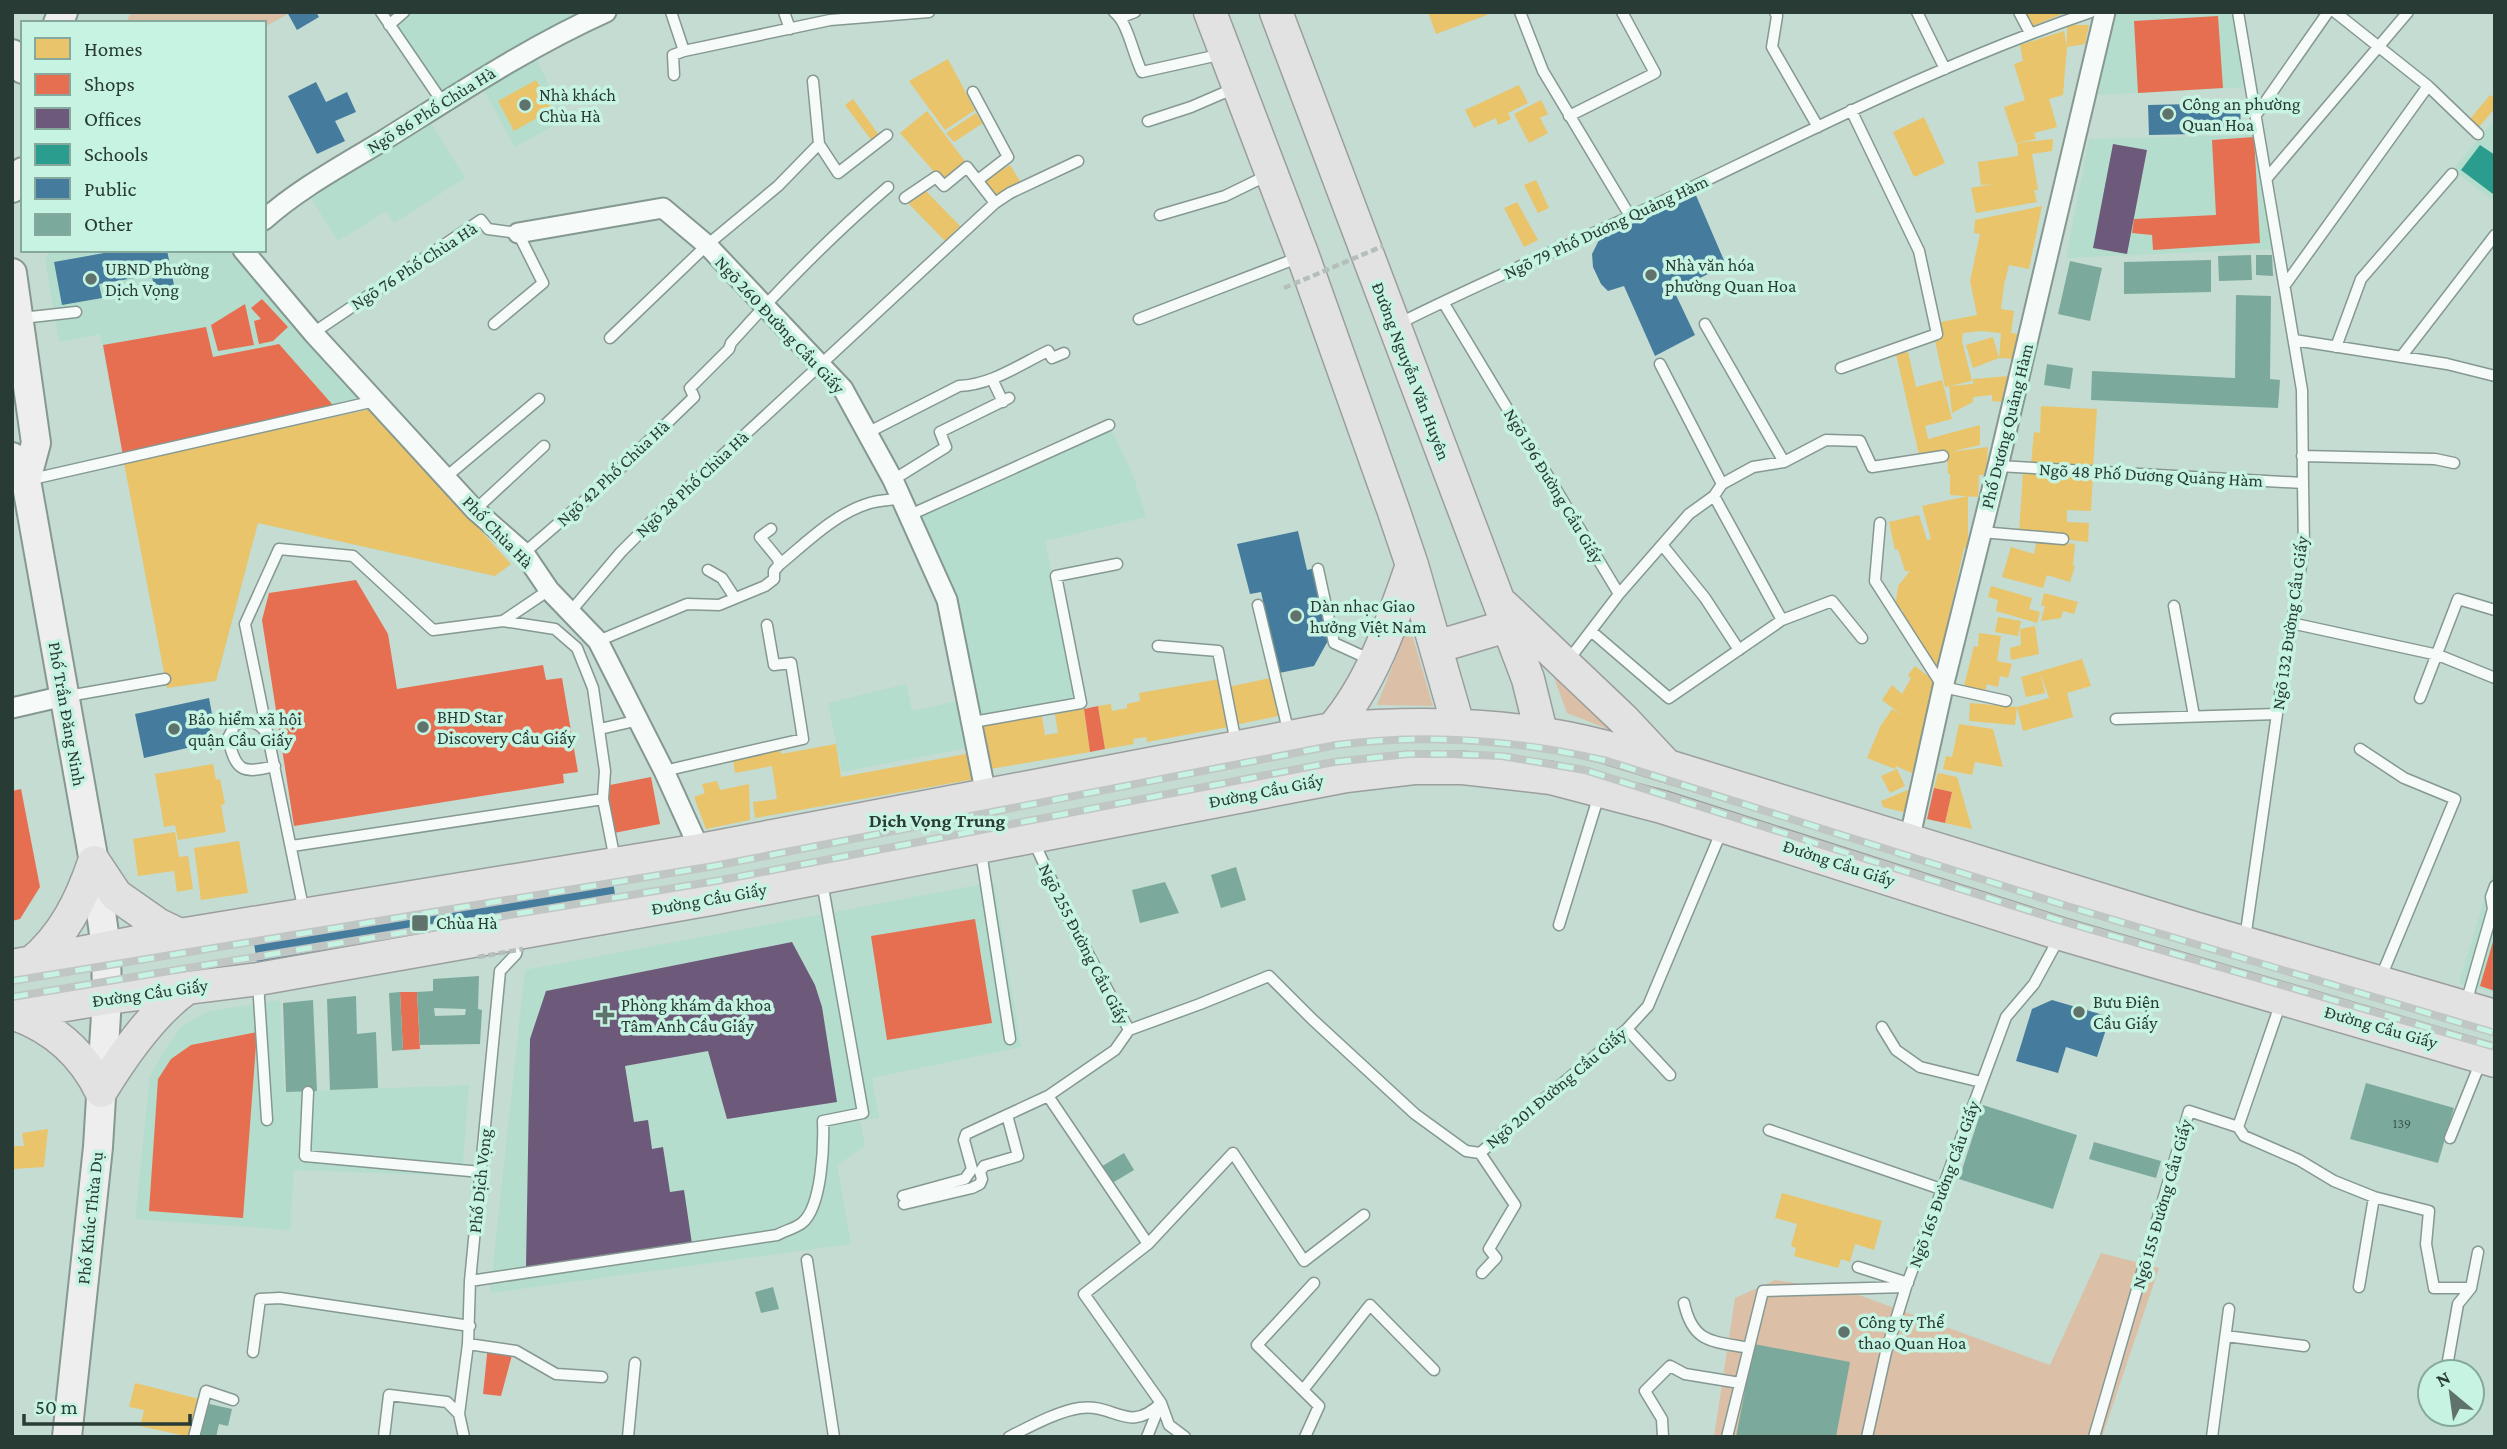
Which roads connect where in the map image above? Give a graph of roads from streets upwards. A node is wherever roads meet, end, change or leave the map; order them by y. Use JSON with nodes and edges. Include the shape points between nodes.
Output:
{"nodes":[{"id":1,"x":606,"y":12,"type":"edge"},
{"id":2,"x":1210,"y":12,"type":"edge"},
{"id":3,"x":1276,"y":12,"type":"edge"},
{"id":4,"x":2105,"y":12,"type":"edge"},
{"id":5,"x":266,"y":219,"type":"edge"},
{"id":6,"x":518,"y":233,"type":"road end"},
{"id":7,"x":245,"y":252,"type":"edge"},
{"id":8,"x":12,"y":273,"type":"edge"},
{"id":9,"x":17,"y":473,"type":"edge"},
{"id":10,"x":1412,"y":565,"type":"junction"},
{"id":11,"x":1502,"y":612,"type":"junction"},
{"id":12,"x":1436,"y":647,"type":"junction"},
{"id":13,"x":64,"y":696,"type":"junction"},
{"id":14,"x":12,"y":708,"type":"edge"},
{"id":15,"x":1458,"y":725,"type":"junction"},
{"id":16,"x":1332,"y":729,"type":"junction"},
{"id":17,"x":1541,"y":732,"type":"junction"},
{"id":18,"x":1670,"y":768,"type":"junction"},
{"id":19,"x":1088,"y":775,"type":"junction"},
{"id":20,"x":986,"y":795,"type":"junction"},
{"id":21,"x":1099,"y":824,"type":"junction"},
{"id":22,"x":1909,"y":841,"type":"junction"},
{"id":23,"x":700,"y":850,"type":"junction"},
{"id":24,"x":94,"y":862,"type":"junction"},
{"id":25,"x":2197,"y":929,"type":"junction"},
{"id":26,"x":182,"y":936,"type":"junction"},
{"id":27,"x":106,"y":948,"type":"junction"},
{"id":28,"x":21,"y":964,"type":"edge"},
{"id":29,"x":2185,"y":970,"type":"junction"},
{"id":30,"x":187,"y":988,"type":"junction"},
{"id":31,"x":107,"y":998,"type":"junction"},
{"id":32,"x":14,"y":1014,"type":"edge"},
{"id":33,"x":2495,"y":1016,"type":"edge"},
{"id":34,"x":2488,"y":1059,"type":"edge"},
{"id":35,"x":102,"y":1091,"type":"junction"},
{"id":36,"x":67,"y":1437,"type":"edge"}],
"edges":[{"from":1,"to":5,"type":"street","name":"Ngõ 86 Phố Chùa Hà","via":[[505,65]]},
{"from":2,"to":10,"type":"main road","via":[[1303,256]]},
{"from":3,"to":11,"type":"main road","name":"Đường Nguyễn Văn Huyên"},
{"from":4,"to":22,"type":"street","name":"Phố Dương Quảng Hàm"},
{"from":6,"to":20,"type":"street","name":"Ngõ 260 Đường Cầu Giấy","via":[[663,208],[707,246],[843,389],[893,480],[947,600]]},
{"from":7,"to":23,"type":"street","name":"Phố Chùa Hà","via":[[475,510],[524,553],[549,590],[598,641]]},
{"from":8,"to":9,"type":"street","name":"Phố Trần Đăng Ninh","via":[[36,443]]},
{"from":9,"to":13,"type":"street","name":"Phố Trần Đăng Ninh"},
{"from":10,"to":12,"type":"main road"},
{"from":10,"to":16,"type":"main road","via":[[1394,620],[1346,713]]},
{"from":11,"to":12,"type":"main road"},
{"from":11,"to":17,"type":"main road","name":"Đường Nguyễn Văn Huyên","via":[[1528,679]]},
{"from":11,"to":18,"type":"main road","via":[[1623,719]]},
{"from":12,"to":15,"type":"main road"},
{"from":13,"to":14,"type":"street"},
{"from":13,"to":24,"type":"street","name":"Phố Trần Đăng Ninh"},
{"from":15,"to":16,"type":"main road"},
{"from":15,"to":17,"type":"main road"},
{"from":16,"to":19,"type":"main road"},
{"from":17,"to":18,"type":"main road"},
{"from":18,"to":22,"type":"main road"},
{"from":19,"to":20,"type":"main road"},
{"from":19,"to":21,"type":"main road"},
{"from":20,"to":23,"type":"main road"},
{"from":21,"to":29,"type":"main road","name":"Đường Cầu Giấy","via":[[1346,776],[1414,768],[1508,772],[1551,778],[1724,826]]},
{"from":21,"to":30,"type":"main road","name":"Đường Cầu Giấy","via":[[522,941]]},
{"from":22,"to":25,"type":"main road"},
{"from":23,"to":26,"type":"main road"},
{"from":24,"to":26,"type":"main road","via":[[116,895]]},
{"from":24,"to":27,"type":"street","name":"Phố Trần Đăng Ninh"},
{"from":24,"to":28,"type":"main road","via":[[79,899],[49,948]]},
{"from":25,"to":29,"type":"main road"},
{"from":25,"to":33,"type":"main road"},
{"from":26,"to":27,"type":"main road"},
{"from":27,"to":28,"type":"main road"},
{"from":27,"to":31,"type":"street","name":"Phố Trần Đăng Ninh"},
{"from":29,"to":34,"type":"main road","name":"Đường Cầu Giấy"},
{"from":30,"to":31,"type":"main road","name":"Đường Cầu Giấy"},
{"from":30,"to":35,"type":"main road","via":[[164,1007]]},
{"from":31,"to":32,"type":"main road","name":"Đường Cầu Giấy"},
{"from":31,"to":35,"type":"street","name":"Phố Khúc Thừa Dụ"},
{"from":32,"to":35,"type":"main road","via":[[39,1024],[69,1045]]},
{"from":35,"to":36,"type":"street","name":"Phố Khúc Thừa Dụ"}]}
